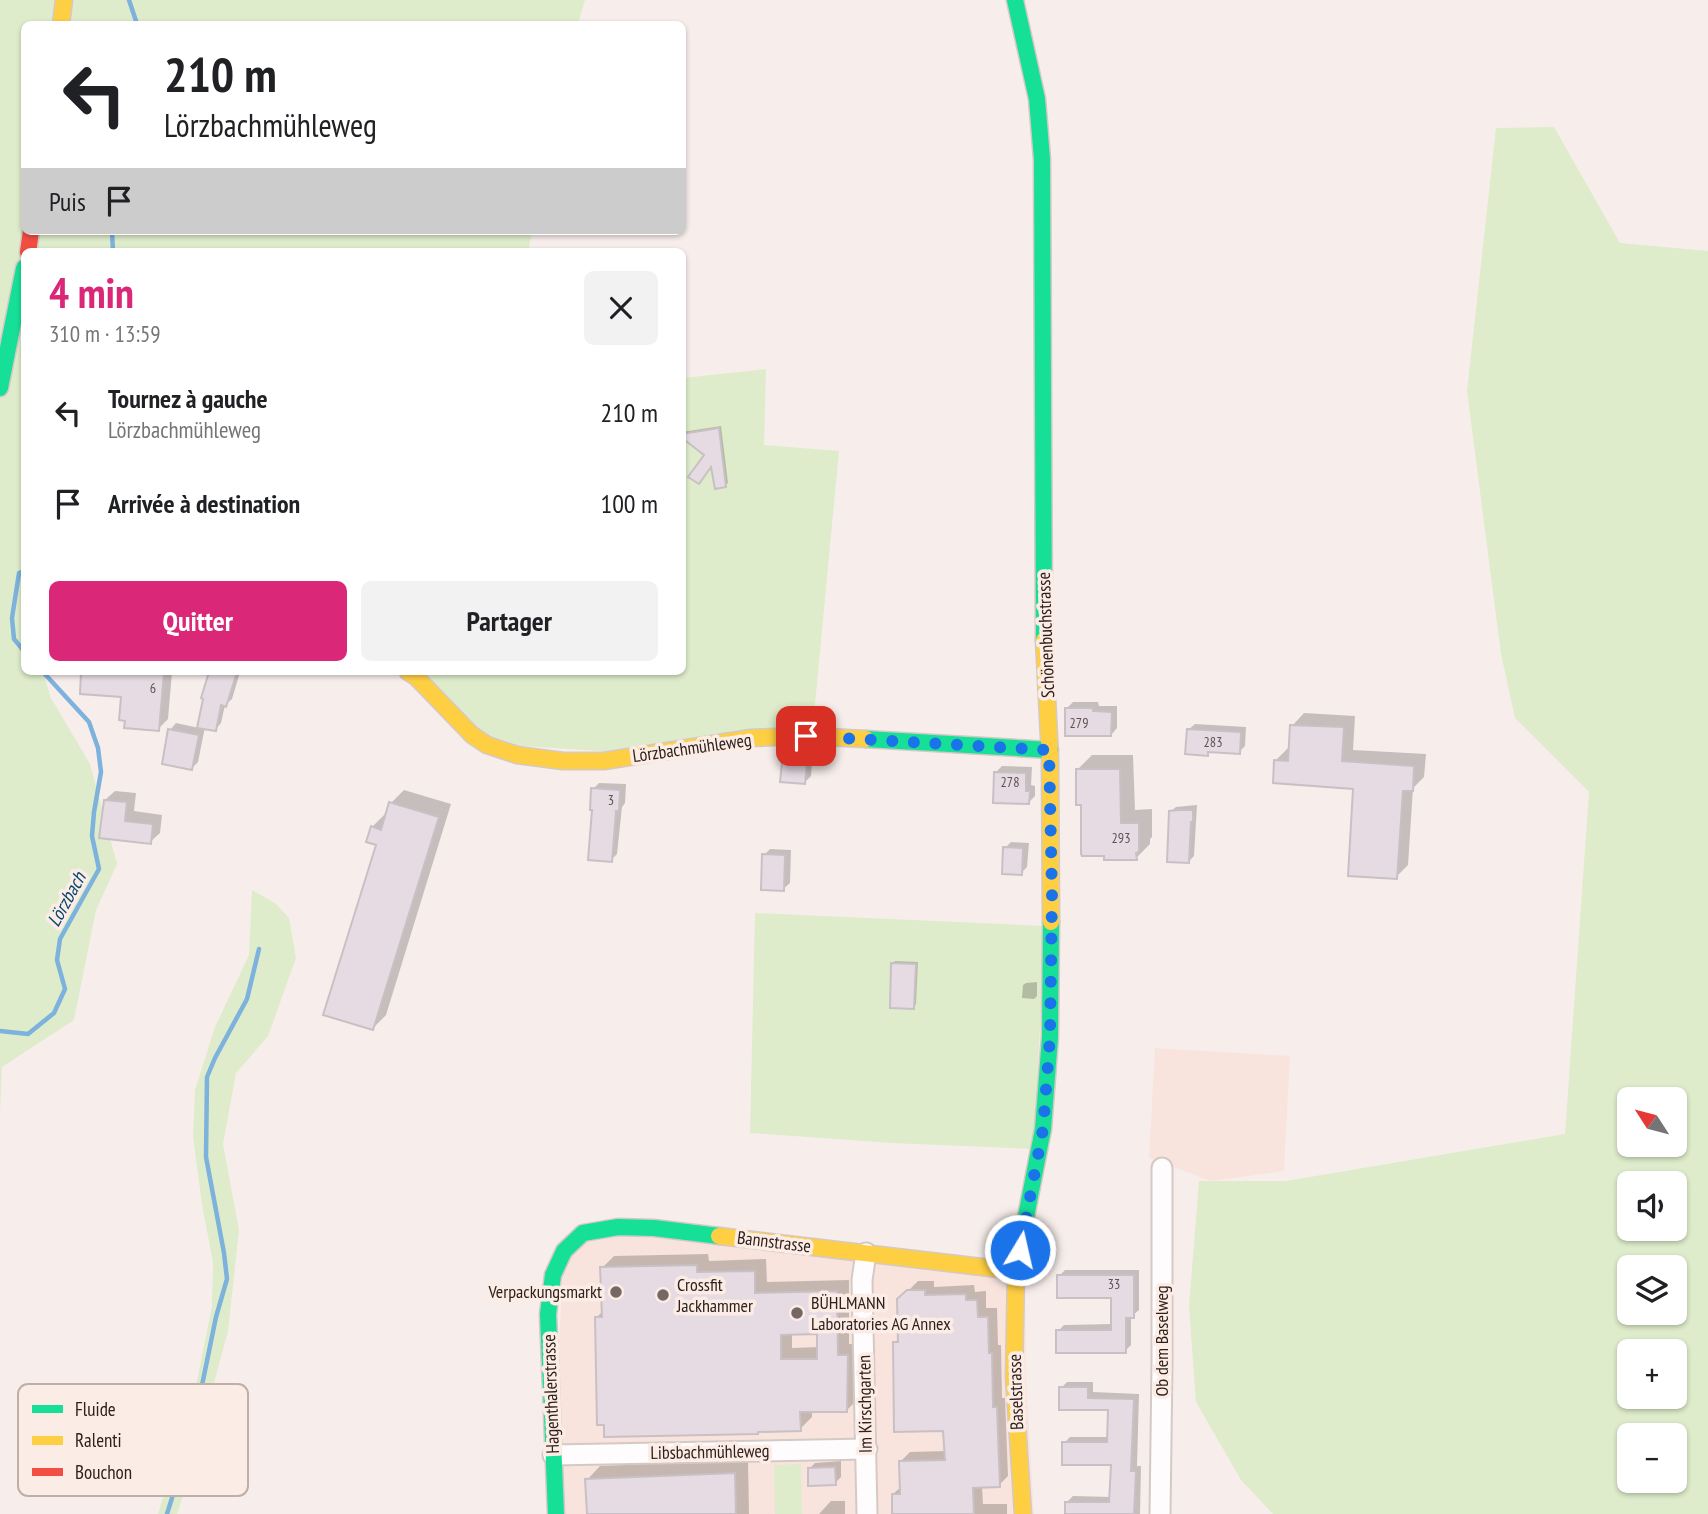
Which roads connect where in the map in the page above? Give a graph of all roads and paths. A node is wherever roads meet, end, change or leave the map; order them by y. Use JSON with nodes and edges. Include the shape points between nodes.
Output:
{"nodes":[{"id":1,"x":64,"y":0,"type":"edge"},
{"id":2,"x":1015,"y":0,"type":"edge"},
{"id":3,"x":61,"y":21,"type":"edge"},
{"id":4,"x":21,"y":283,"type":"edge"},
{"id":5,"x":0,"y":388,"type":"edge"},
{"id":6,"x":413,"y":675,"type":"edge"},
{"id":7,"x":1049,"y":750,"type":"junction"},
{"id":8,"x":1162,"y":1168,"type":"dead end"},
{"id":9,"x":866,"y":1253,"type":"junction"},
{"id":10,"x":1016,"y":1271,"type":"junction"},
{"id":11,"x":553,"y":1275,"type":"joint"},
{"id":12,"x":867,"y":1449,"type":"junction"},
{"id":13,"x":553,"y":1455,"type":"junction"},
{"id":14,"x":556,"y":1514,"type":"edge"},
{"id":15,"x":867,"y":1514,"type":"edge"},
{"id":16,"x":1023,"y":1514,"type":"edge"},
{"id":17,"x":1160,"y":1514,"type":"edge"}],
"edges":[{"from":1,"to":3,"type":"street"},
{"from":2,"to":7,"type":"street","name":"Schönenbuchstrasse","via":[[1037,99],[1042,159],[1044,645]]},
{"from":4,"to":5,"type":"street"},
{"from":6,"to":7,"type":"street","name":"Lörzbachmühleweg","via":[[487,745],[517,755],[564,761],[604,761],[751,738],[806,736]]},
{"from":7,"to":10,"type":"street","name":"Schönenbuchstrasse","via":[[1050,1037],[1043,1129]]},
{"from":8,"to":17,"type":"street","name":"Ob dem Baselweg"},
{"from":9,"to":10,"type":"street","name":"Bannstrasse"},
{"from":9,"to":11,"type":"street","name":"Bannstrasse","via":[[618,1227],[583,1233],[564,1251]]},
{"from":9,"to":12,"type":"street","name":"Im Kirschgarten","via":[[862,1280]]},
{"from":10,"to":16,"type":"street","name":"Baselstrasse","via":[[1014,1377]]},
{"from":11,"to":13,"type":"street","name":"Hagenthalerstrasse","via":[[548,1314]]},
{"from":12,"to":13,"type":"street","name":"Libsbachmühleweg"},
{"from":12,"to":15,"type":"street","name":"Im Kirschgarten"},
{"from":13,"to":14,"type":"street","name":"Hagenthalerstrasse"}]}
